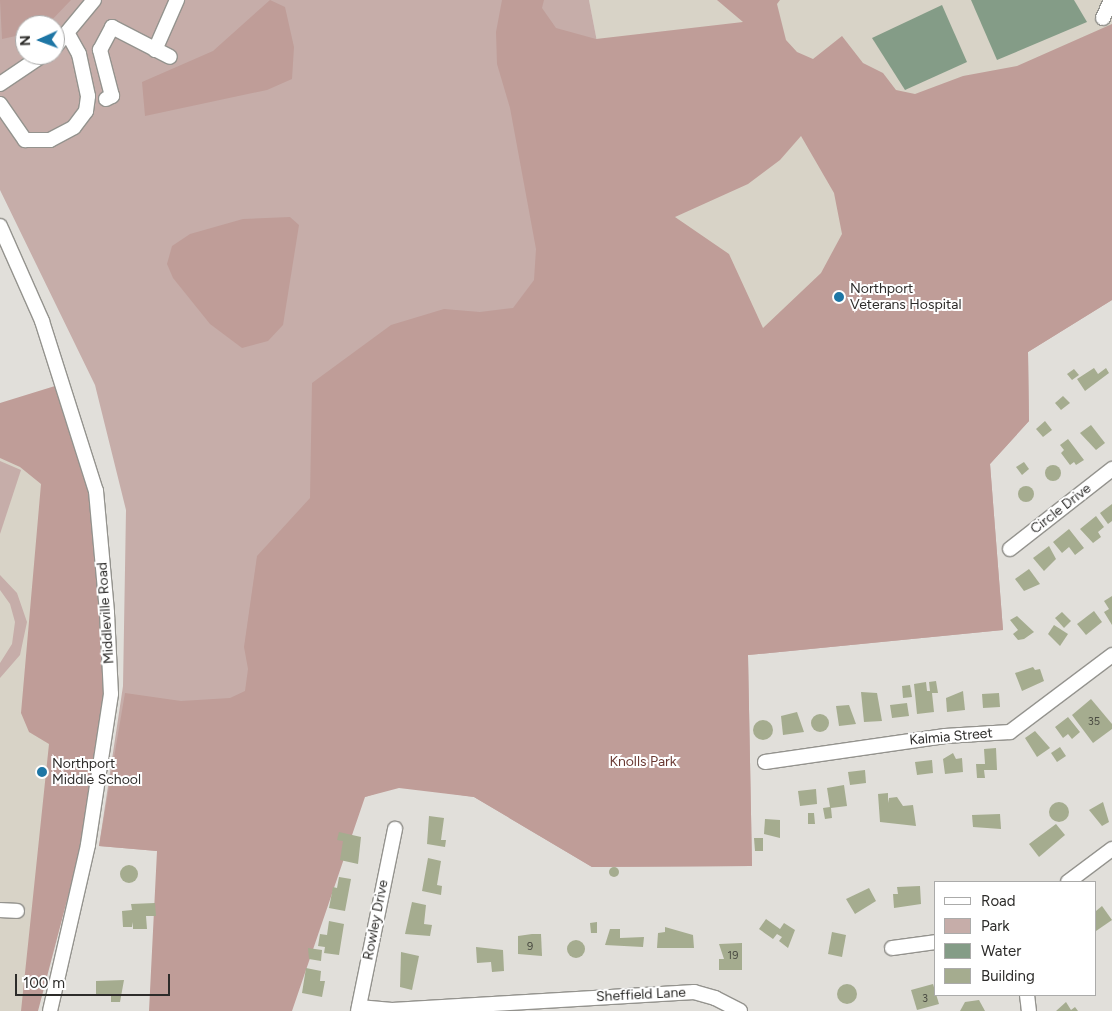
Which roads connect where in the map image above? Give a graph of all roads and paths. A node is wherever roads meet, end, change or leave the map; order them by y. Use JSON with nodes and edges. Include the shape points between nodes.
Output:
{"nodes":[{"id":1,"x":94,"y":0,"type":"edge"},
{"id":2,"x":177,"y":0,"type":"edge"},
{"id":3,"x":1111,"y":0,"type":"edge"},
{"id":4,"x":1103,"y":18,"type":"dead end"},
{"id":5,"x":68,"y":34,"type":"junction"},
{"id":6,"x":65,"y":37,"type":"edge"},
{"id":7,"x":155,"y":50,"type":"junction"},
{"id":8,"x":170,"y":57,"type":"dead end"},
{"id":9,"x":28,"y":65,"type":"edge"},
{"id":10,"x":0,"y":84,"type":"edge"},
{"id":11,"x":0,"y":104,"type":"edge"},
{"id":12,"x":87,"y":105,"type":"junction"},
{"id":13,"x":0,"y":226,"type":"edge"},
{"id":14,"x":1112,"y":469,"type":"edge"},
{"id":15,"x":1010,"y":550,"type":"dead end"},
{"id":16,"x":1112,"y":655,"type":"edge"},
{"id":17,"x":765,"y":762,"type":"dead end"},
{"id":18,"x":394,"y":829,"type":"dead end"},
{"id":19,"x":1112,"y":849,"type":"edge"},
{"id":20,"x":1069,"y":881,"type":"edge"},
{"id":21,"x":0,"y":910,"type":"edge"},
{"id":22,"x":17,"y":912,"type":"dead end"},
{"id":23,"x":934,"y":942,"type":"edge"},
{"id":24,"x":892,"y":948,"type":"dead end"},
{"id":25,"x":1026,"y":996,"type":"edge"},
{"id":26,"x":358,"y":1009,"type":"edge"},
{"id":27,"x":50,"y":1011,"type":"edge"},
{"id":28,"x":740,"y":1011,"type":"edge"},
{"id":29,"x":1029,"y":1011,"type":"edge"}],
"edges":[{"from":1,"to":5,"type":"street"},
{"from":2,"to":7,"type":"street"},
{"from":3,"to":4,"type":"street"},
{"from":5,"to":6,"type":"street"},
{"from":5,"to":12,"type":"street","via":[[79,54]]},
{"from":7,"to":8,"type":"street"},
{"from":7,"to":12,"type":"street","via":[[112,27],[100,50],[112,96],[106,99],[105,104]]},
{"from":9,"to":10,"type":"street"},
{"from":11,"to":12,"type":"street","via":[[20,137],[36,142],[62,136]]},
{"from":13,"to":27,"type":"street","name":"Middleville Road","via":[[42,321],[96,491],[107,613],[111,694],[88,846]]},
{"from":14,"to":15,"type":"street","name":"Circle Drive"},
{"from":16,"to":17,"type":"street","name":"Kalmia Street","via":[[1010,732],[944,736]]},
{"from":18,"to":26,"type":"street","name":"Rowley Drive"},
{"from":19,"to":20,"type":"street"},
{"from":21,"to":22,"type":"street"},
{"from":23,"to":24,"type":"street"},
{"from":25,"to":29,"type":"street"},
{"from":26,"to":28,"type":"street","name":"Sheffield Lane","via":[[392,1010],[694,992]]}]}
